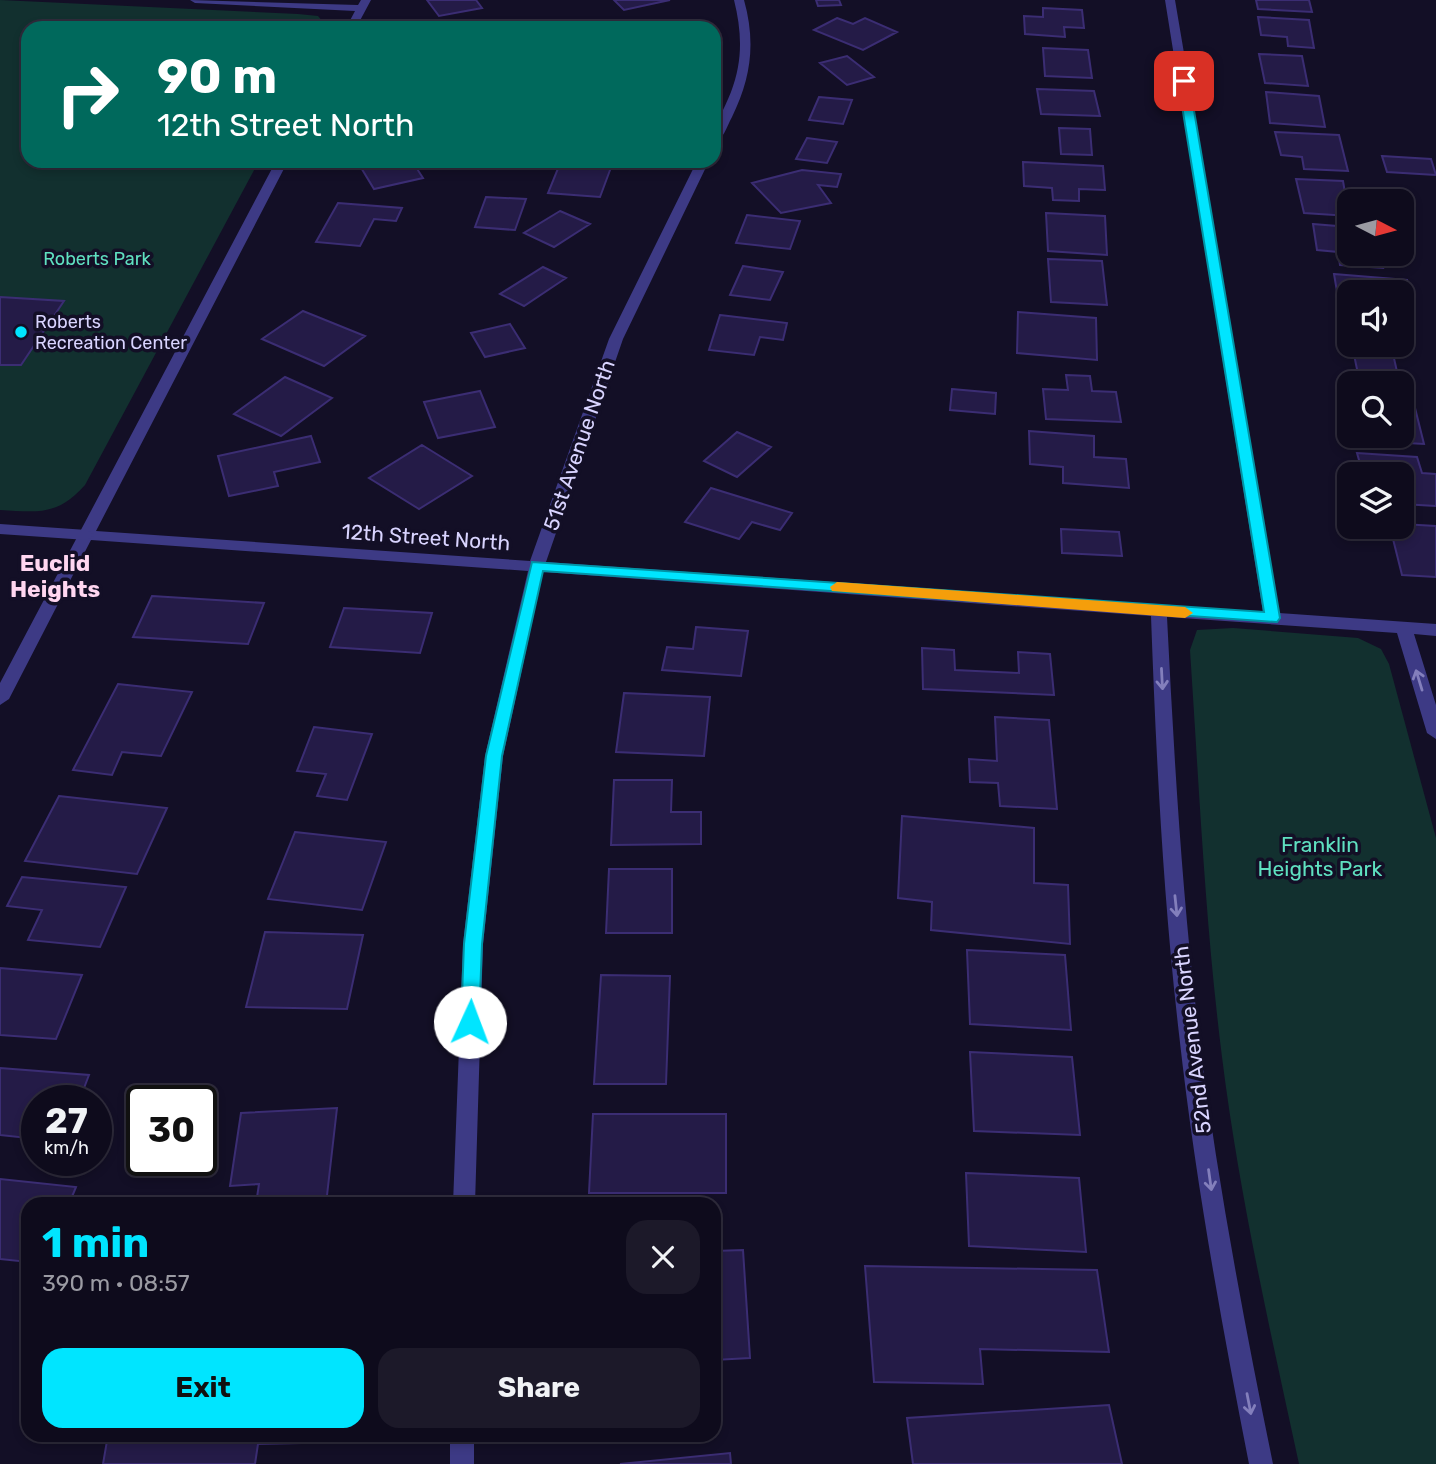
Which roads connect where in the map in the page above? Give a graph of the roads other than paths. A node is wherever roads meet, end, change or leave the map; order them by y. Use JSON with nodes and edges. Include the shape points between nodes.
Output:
{"nodes":[{"id":1,"x":195,"y":0,"type":"edge"},
{"id":2,"x":739,"y":0,"type":"edge"},
{"id":3,"x":1170,"y":0,"type":"edge"},
{"id":4,"x":363,"y":4,"type":"edge"},
{"id":5,"x":354,"y":21,"type":"edge"},
{"id":6,"x":721,"y":128,"type":"edge"},
{"id":7,"x":278,"y":168,"type":"edge"},
{"id":8,"x":700,"y":168,"type":"edge"},
{"id":9,"x":0,"y":529,"type":"edge"},
{"id":10,"x":87,"y":535,"type":"junction"},
{"id":11,"x":537,"y":565,"type":"junction"},
{"id":12,"x":1159,"y":611,"type":"junction"},
{"id":13,"x":1272,"y":618,"type":"junction"},
{"id":14,"x":1403,"y":627,"type":"junction"},
{"id":15,"x":1436,"y":629,"type":"edge"},
{"id":16,"x":0,"y":699,"type":"edge"},
{"id":17,"x":1436,"y":733,"type":"edge"},
{"id":18,"x":464,"y":1197,"type":"edge"},
{"id":19,"x":462,"y":1442,"type":"edge"},
{"id":20,"x":462,"y":1464,"type":"edge"},
{"id":21,"x":1261,"y":1464,"type":"edge"}],
"edges":[{"from":1,"to":4,"type":"street"},
{"from":2,"to":6,"type":"street","via":[[747,25],[746,60],[735,102]]},
{"from":3,"to":13,"type":"street"},
{"from":4,"to":5,"type":"street"},
{"from":7,"to":10,"type":"street"},
{"from":8,"to":11,"type":"street","name":"51st Avenue North","via":[[616,339]]},
{"from":9,"to":10,"type":"street","name":"12th Street North"},
{"from":10,"to":11,"type":"street","name":"12th Street North"},
{"from":10,"to":16,"type":"street"},
{"from":11,"to":12,"type":"street","name":"12th Street North"},
{"from":11,"to":18,"type":"street","name":"51st Avenue North","via":[[491,783],[473,944]]},
{"from":12,"to":13,"type":"street","name":"12th Street North"},
{"from":12,"to":21,"type":"street","name":"52nd Avenue North","one_way":true,"via":[[1175,894],[1194,1071],[1216,1226]]},
{"from":13,"to":14,"type":"street","name":"12th Street North"},
{"from":14,"to":15,"type":"street","name":"12th Street North"},
{"from":17,"to":14,"type":"street","one_way":true},
{"from":19,"to":20,"type":"street"}]}
